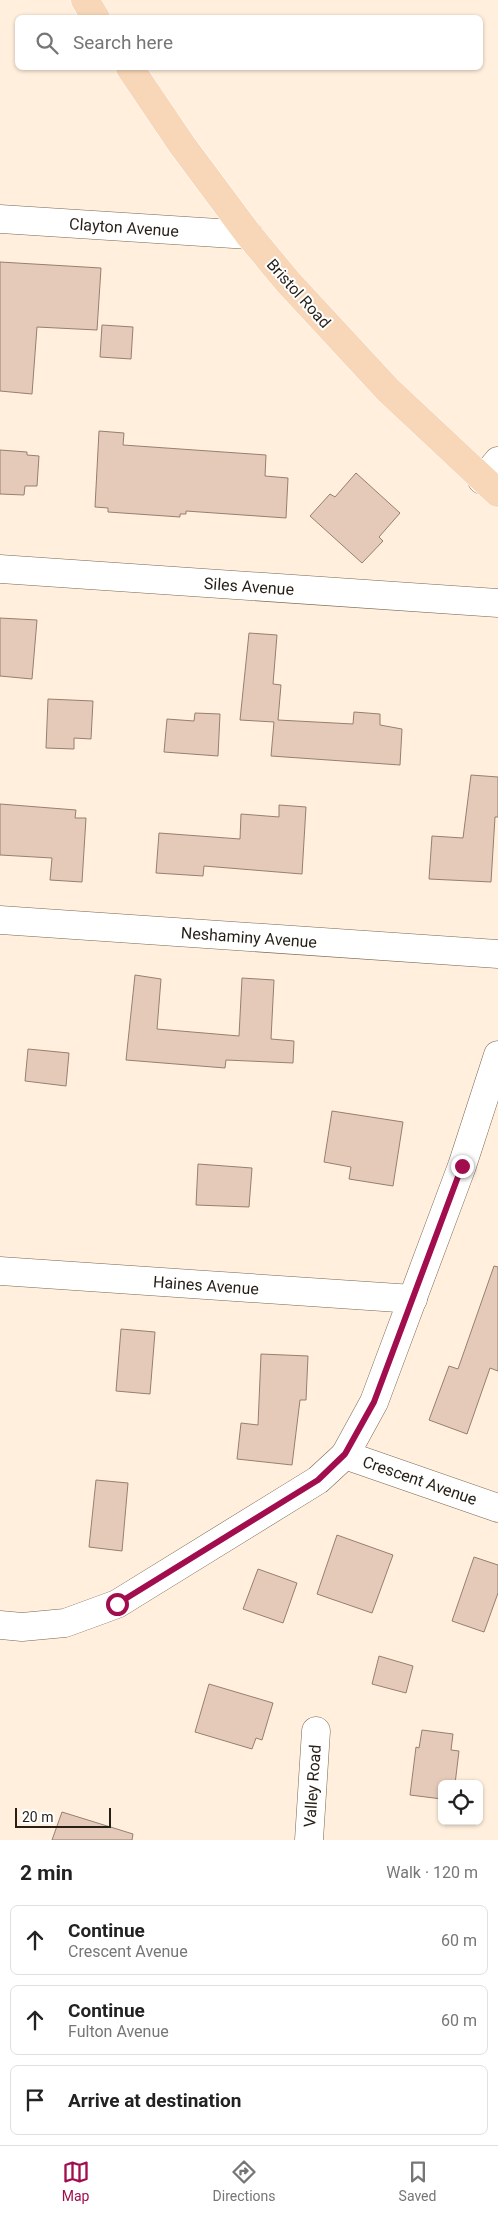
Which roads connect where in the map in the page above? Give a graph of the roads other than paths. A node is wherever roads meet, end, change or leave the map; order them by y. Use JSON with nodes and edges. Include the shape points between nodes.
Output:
{"nodes":[{"id":1,"x":85,"y":0,"type":"edge"},
{"id":2,"x":94,"y":15,"type":"edge"},
{"id":3,"x":131,"y":70,"type":"edge"},
{"id":4,"x":0,"y":219,"type":"edge"},
{"id":5,"x":249,"y":235,"type":"junction"},
{"id":6,"x":493,"y":478,"type":"edge"},
{"id":7,"x":0,"y":569,"type":"edge"},
{"id":8,"x":498,"y":602,"type":"edge"},
{"id":9,"x":0,"y":920,"type":"edge"},
{"id":10,"x":498,"y":954,"type":"edge"},
{"id":11,"x":498,"y":1055,"type":"edge"},
{"id":12,"x":0,"y":1271,"type":"edge"},
{"id":13,"x":413,"y":1299,"type":"junction"},
{"id":14,"x":345,"y":1454,"type":"junction"},
{"id":15,"x":498,"y":1508,"type":"edge"},
{"id":16,"x":0,"y":1625,"type":"edge"},
{"id":17,"x":316,"y":1731,"type":"dead end"},
{"id":18,"x":309,"y":1840,"type":"edge"}],
"edges":[{"from":1,"to":2,"type":"main road"},
{"from":3,"to":5,"type":"main road","name":"Bristol Road"},
{"from":4,"to":5,"type":"street","name":"Clayton Avenue"},
{"from":5,"to":6,"type":"main road","name":"Bristol Road","via":[[388,390]]},
{"from":7,"to":8,"type":"street","name":"Siles Avenue"},
{"from":9,"to":10,"type":"street","name":"Neshaminy Avenue"},
{"from":11,"to":13,"type":"street","via":[[462,1166]]},
{"from":12,"to":13,"type":"street","name":"Haines Avenue"},
{"from":13,"to":14,"type":"street","via":[[374,1402]]},
{"from":14,"to":15,"type":"street","name":"Crescent Avenue"},
{"from":14,"to":16,"type":"street","name":"Crescent Avenue","via":[[318,1480],[117,1604],[64,1623],[22,1627]]},
{"from":17,"to":18,"type":"street","name":"Valley Road"}]}
